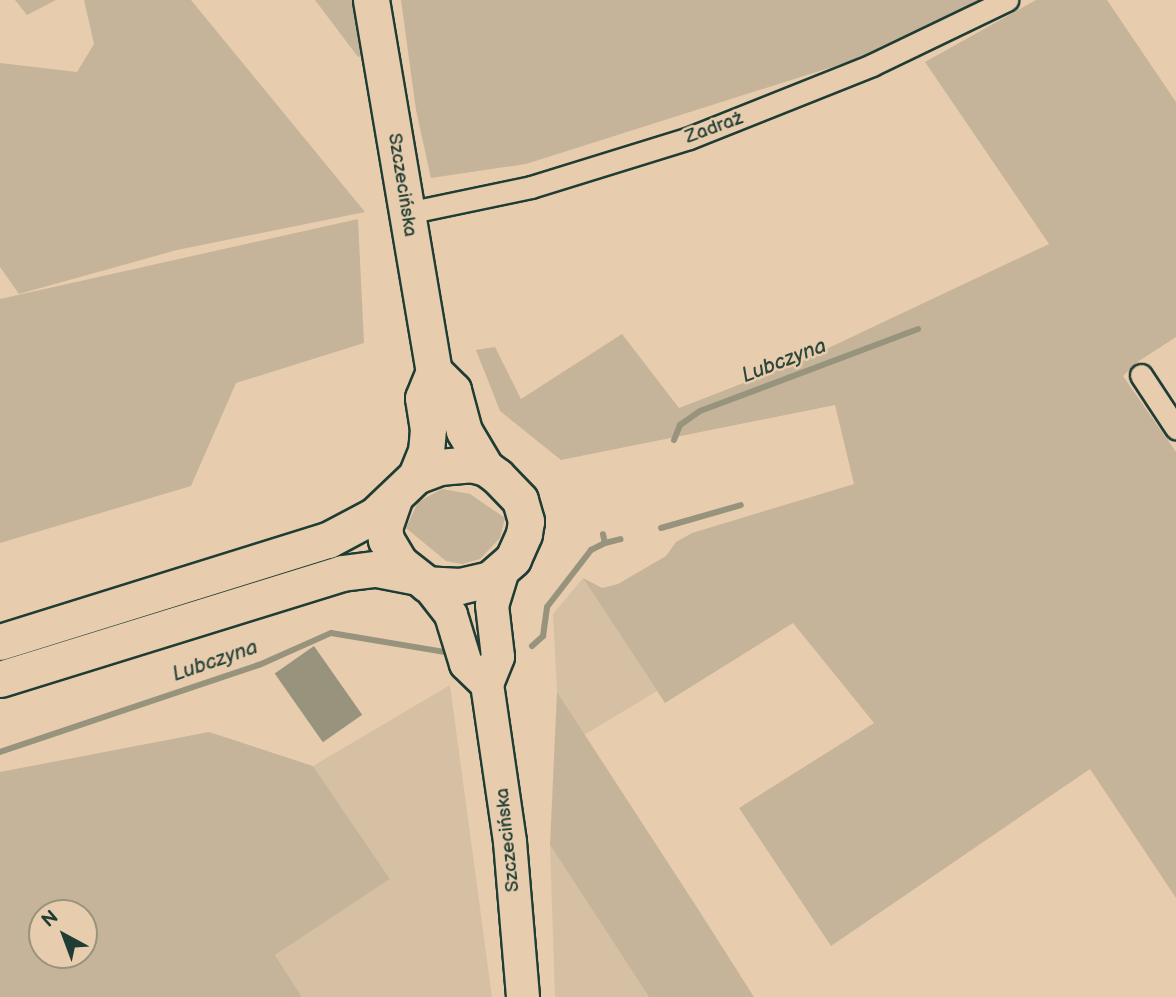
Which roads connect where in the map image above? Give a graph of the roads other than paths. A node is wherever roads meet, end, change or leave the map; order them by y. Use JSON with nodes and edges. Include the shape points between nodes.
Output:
{"nodes":[{"id":1,"x":371,"y":0,"type":"edge"},
{"id":2,"x":1007,"y":0,"type":"edge"},
{"id":3,"x":407,"y":213,"type":"junction"},
{"id":4,"x":434,"y":371,"type":"junction"},
{"id":5,"x":1141,"y":375,"type":"dead end"},
{"id":6,"x":1176,"y":428,"type":"edge"},
{"id":7,"x":486,"y":468,"type":"junction"},
{"id":8,"x":405,"y":487,"type":"junction"},
{"id":9,"x":503,"y":570,"type":"junction"},
{"id":10,"x":420,"y":580,"type":"junction"},
{"id":11,"x":0,"y":642,"type":"edge"},
{"id":12,"x":0,"y":679,"type":"edge"},
{"id":13,"x":487,"y":684,"type":"junction"},
{"id":14,"x":523,"y":997,"type":"edge"}],
"edges":[{"from":1,"to":3,"type":"main road","name":"Szczecińska"},
{"from":2,"to":3,"type":"street","name":"Zadraż","via":[[872,65],[689,138],[531,187]]},
{"from":3,"to":4,"type":"main road","name":"Szczecińska"},
{"from":4,"to":7,"type":"main road","name":"Szczecińska","via":[[453,390],[464,431]]},
{"from":4,"to":8,"type":"main road","name":"Szczecińska","via":[[423,398],[426,451]]},
{"from":5,"to":6,"type":"street"},
{"from":7,"to":8,"type":"main road","via":[[454,464]]},
{"from":7,"to":9,"type":"main road","via":[[508,485],[525,511],[520,548]]},
{"from":8,"to":10,"type":"main road","via":[[384,528],[400,563]]},
{"from":8,"to":11,"type":"main road","via":[[359,525],[328,540]]},
{"from":9,"to":10,"type":"main road","via":[[476,584],[441,587]]},
{"from":9,"to":13,"type":"main road","name":"Szczecińska","via":[[492,606],[498,657]]},
{"from":10,"to":12,"type":"main road","via":[[377,569],[342,573]]},
{"from":10,"to":13,"type":"main road","via":[[452,614],[466,664]]},
{"from":13,"to":14,"type":"main road","name":"Szczecińska","via":[[510,842]]}]}
